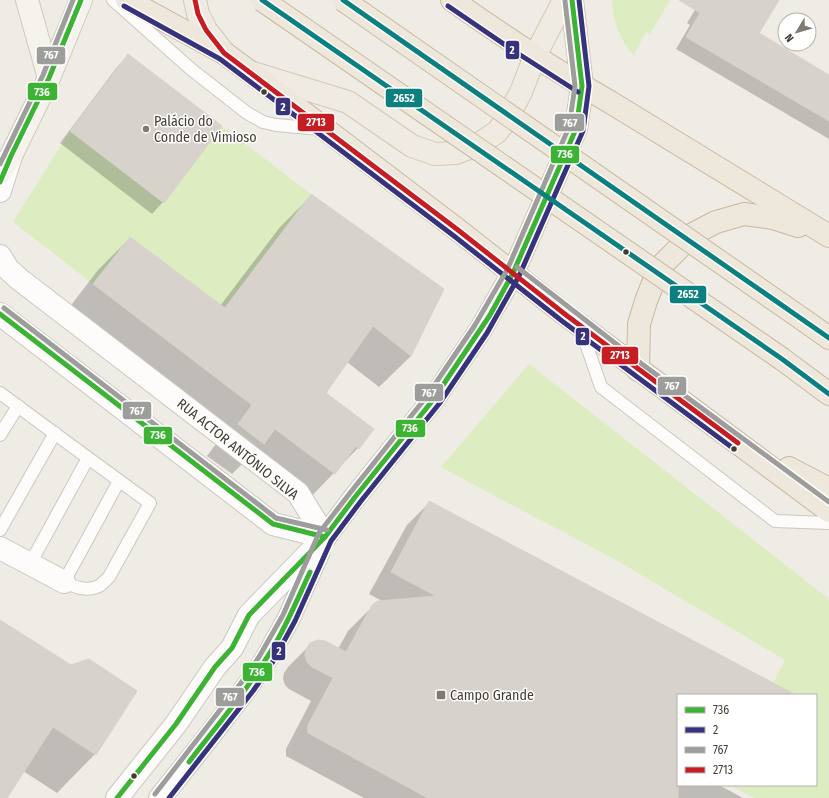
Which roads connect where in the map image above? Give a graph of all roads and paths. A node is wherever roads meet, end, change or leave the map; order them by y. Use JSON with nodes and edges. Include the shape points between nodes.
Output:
{"nodes":[{"id":1,"x":28,"y":0,"type":"edge"},
{"id":2,"x":81,"y":0,"type":"edge"},
{"id":3,"x":113,"y":0,"type":"edge"},
{"id":4,"x":127,"y":0,"type":"edge"},
{"id":5,"x":195,"y":0,"type":"edge"},
{"id":6,"x":262,"y":0,"type":"edge"},
{"id":7,"x":343,"y":0,"type":"edge"},
{"id":8,"x":452,"y":0,"type":"edge"},
{"id":9,"x":564,"y":0,"type":"edge"},
{"id":10,"x":572,"y":0,"type":"edge"},
{"id":11,"x":224,"y":53,"type":"junction"},
{"id":12,"x":535,"y":56,"type":"junction"},
{"id":13,"x":250,"y":72,"type":"junction"},
{"id":14,"x":49,"y":78,"type":"junction"},
{"id":15,"x":582,"y":86,"type":"junction"},
{"id":16,"x":325,"y":130,"type":"junction"},
{"id":17,"x":6,"y":165,"type":"edge"},
{"id":18,"x":0,"y":182,"type":"edge"},
{"id":19,"x":0,"y":191,"type":"edge"},
{"id":20,"x":829,"y":236,"type":"edge"},
{"id":21,"x":0,"y":256,"type":"edge"},
{"id":22,"x":513,"y":273,"type":"junction"},
{"id":23,"x":9,"y":280,"type":"edge"},
{"id":24,"x":0,"y":314,"type":"edge"},
{"id":25,"x":580,"y":326,"type":"junction"},
{"id":26,"x":829,"y":338,"type":"edge"},
{"id":27,"x":638,"y":370,"type":"junction"},
{"id":28,"x":0,"y":393,"type":"edge"},
{"id":29,"x":829,"y":394,"type":"edge"},
{"id":30,"x":18,"y":406,"type":"junction"},
{"id":31,"x":55,"y":433,"type":"junction"},
{"id":32,"x":0,"y":435,"type":"edge"},
{"id":33,"x":738,"y":442,"type":"junction"},
{"id":34,"x":88,"y":458,"type":"junction"},
{"id":35,"x":119,"y":481,"type":"junction"},
{"id":36,"x":829,"y":489,"type":"edge"},
{"id":37,"x":829,"y":511,"type":"edge"},
{"id":38,"x":829,"y":523,"type":"edge"},
{"id":39,"x":0,"y":530,"type":"edge"},
{"id":40,"x":325,"y":537,"type":"junction"},
{"id":41,"x":0,"y":548,"type":"edge"},
{"id":42,"x":30,"y":564,"type":"junction"},
{"id":43,"x":64,"y":582,"type":"junction"},
{"id":44,"x":117,"y":798,"type":"edge"},
{"id":45,"x":160,"y":798,"type":"edge"}],
"edges":[{"from":1,"to":14,"type":"main road"},
{"from":2,"to":14,"type":"main road"},
{"from":3,"to":16,"type":"lane","via":[[192,70],[247,113],[263,122]]},
{"from":4,"to":11,"type":"highway"},
{"from":5,"to":11,"type":"main road","via":[[198,14],[206,30]]},
{"from":6,"to":29,"type":"highway","bridge":true},
{"from":7,"to":26,"type":"highway","bridge":true},
{"from":8,"to":12,"type":"highway"},
{"from":9,"to":12,"type":"main road"},
{"from":10,"to":15,"type":"main road"},
{"from":11,"to":13,"type":"highway"},
{"from":12,"to":13,"type":"main road","via":[[521,92],[497,132],[479,144],[456,153],[435,154],[412,146],[348,102]]},
{"from":12,"to":15,"type":"highway"},
{"from":13,"to":16,"type":"highway"},
{"from":14,"to":17,"type":"main road"},
{"from":15,"to":20,"type":"highway"},
{"from":15,"to":22,"type":"main road","via":[[576,129]]},
{"from":16,"to":22,"type":"highway"},
{"from":17,"to":18,"type":"lane"},
{"from":17,"to":19,"type":"street"},
{"from":20,"to":27,"type":"highway","via":[[773,218],[744,214],[716,222],[693,234],[659,268],[639,324]]},
{"from":21,"to":23,"type":"street","name":"RUA ACTOR ANTÓNIO SILVA","via":[[8,269]]},
{"from":22,"to":25,"type":"highway"},
{"from":22,"to":40,"type":"street","via":[[481,329],[433,400]]},
{"from":23,"to":40,"type":"street","name":"RUA ACTOR ANTÓNIO SILVA","via":[[298,493]]},
{"from":24,"to":40,"type":"street","via":[[273,524]]},
{"from":25,"to":27,"type":"highway"},
{"from":25,"to":38,"type":"lane","via":[[601,387],[775,522]]},
{"from":27,"to":33,"type":"highway"},
{"from":28,"to":30,"type":"lane"},
{"from":30,"to":31,"type":"lane"},
{"from":30,"to":32,"type":"lane"},
{"from":31,"to":34,"type":"lane"},
{"from":31,"to":39,"type":"lane"},
{"from":33,"to":36,"type":"highway"},
{"from":33,"to":37,"type":"highway"},
{"from":34,"to":35,"type":"lane"},
{"from":34,"to":42,"type":"lane"},
{"from":35,"to":43,"type":"lane"},
{"from":35,"to":43,"type":"lane","via":[[150,504],[109,577],[99,586],[88,590]]},
{"from":40,"to":44,"type":"street","via":[[249,615],[232,648]]},
{"from":40,"to":45,"type":"street","via":[[289,618],[265,661]]},
{"from":41,"to":42,"type":"street"},
{"from":42,"to":43,"type":"street"}]}
